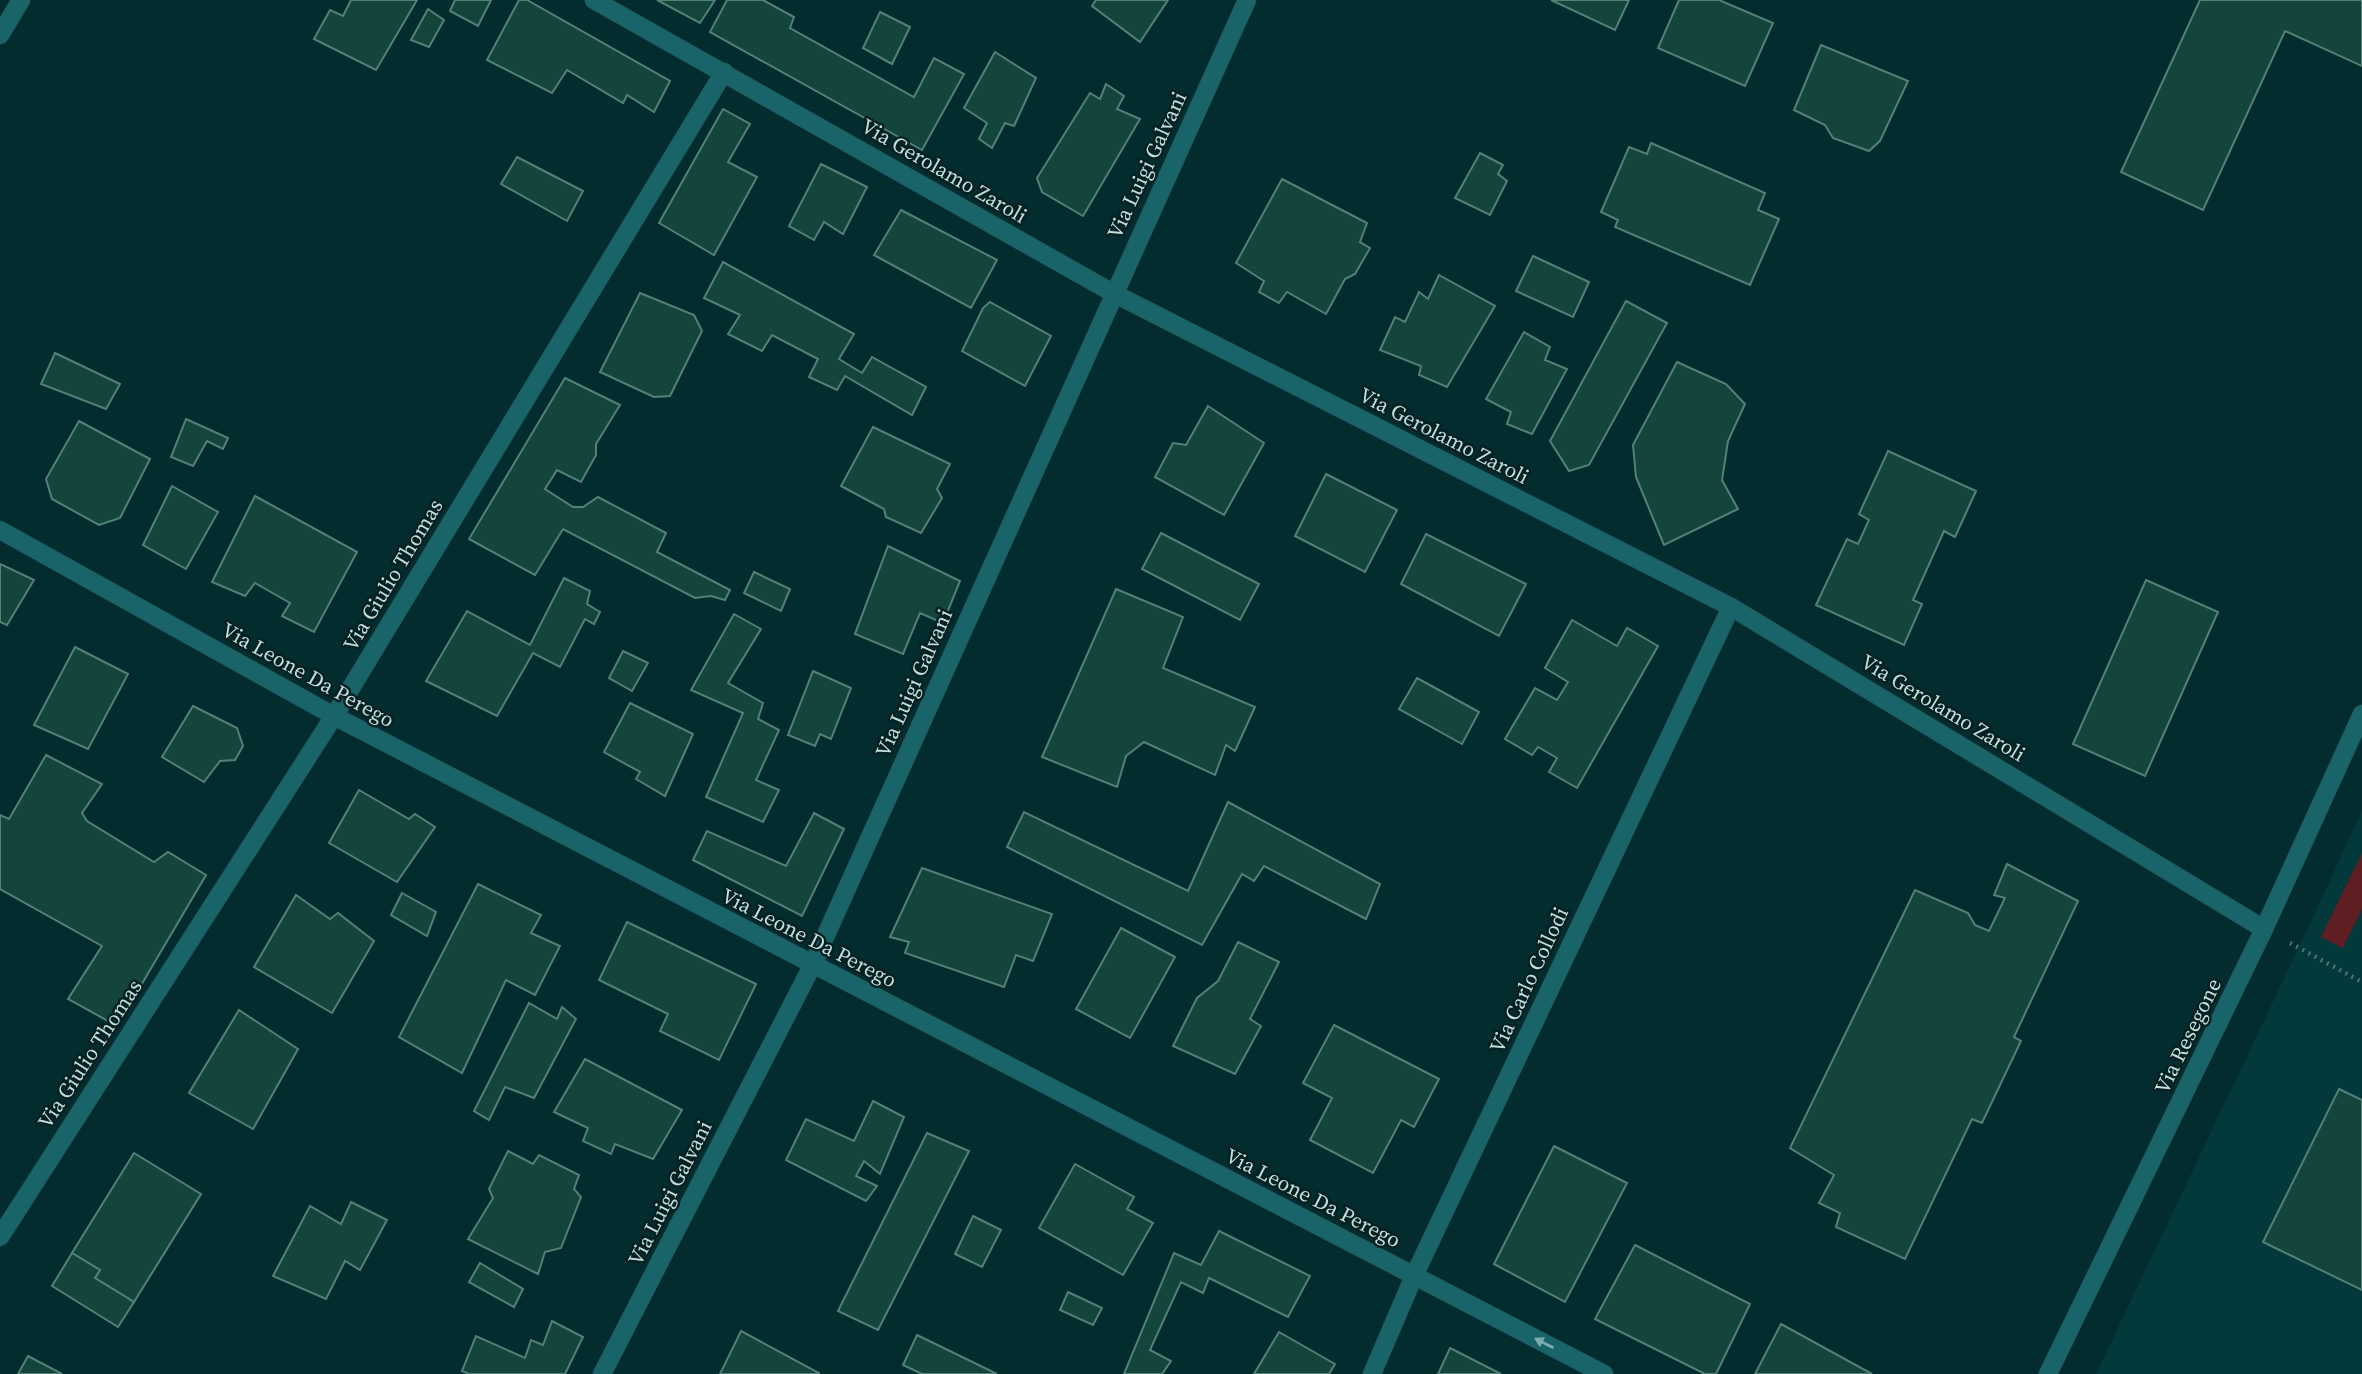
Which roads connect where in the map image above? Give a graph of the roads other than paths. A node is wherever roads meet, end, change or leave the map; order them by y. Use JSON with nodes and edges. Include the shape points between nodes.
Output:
{"nodes":[{"id":1,"x":21,"y":0,"type":"edge"},
{"id":2,"x":594,"y":0,"type":"edge"},
{"id":3,"x":1247,"y":0,"type":"edge"},
{"id":4,"x":0,"y":35,"type":"edge"},
{"id":5,"x":724,"y":72,"type":"junction"},
{"id":6,"x":1113,"y":293,"type":"junction"},
{"id":7,"x":0,"y":530,"type":"edge"},
{"id":8,"x":1731,"y":607,"type":"junction"},
{"id":9,"x":2362,"y":714,"type":"edge"},
{"id":10,"x":334,"y":716,"type":"junction"},
{"id":11,"x":2264,"y":929,"type":"junction"},
{"id":12,"x":812,"y":966,"type":"junction"},
{"id":13,"x":0,"y":1237,"type":"edge"},
{"id":14,"x":1414,"y":1276,"type":"junction"},
{"id":15,"x":602,"y":1374,"type":"edge"},
{"id":16,"x":1371,"y":1374,"type":"edge"},
{"id":17,"x":1604,"y":1374,"type":"edge"},
{"id":18,"x":2048,"y":1374,"type":"edge"}],
"edges":[{"from":1,"to":4,"type":"street"},
{"from":2,"to":5,"type":"street","name":"Via Gerolamo Zaroli"},
{"from":3,"to":6,"type":"street","name":"Via Luigi Galvani"},
{"from":5,"to":6,"type":"street","name":"Via Gerolamo Zaroli"},
{"from":5,"to":10,"type":"street","name":"Via Giulio Thomas"},
{"from":6,"to":8,"type":"street","name":"Via Gerolamo Zaroli"},
{"from":6,"to":12,"type":"street","name":"Via Luigi Galvani"},
{"from":7,"to":10,"type":"street","name":"Via Leone Da Perego"},
{"from":8,"to":11,"type":"street","name":"Via Gerolamo Zaroli"},
{"from":8,"to":14,"type":"street","name":"Via Carlo Collodi"},
{"from":9,"to":11,"type":"street","name":"Via Resegone"},
{"from":10,"to":12,"type":"street","name":"Via Leone Da Perego"},
{"from":10,"to":13,"type":"street","name":"Via Giulio Thomas"},
{"from":11,"to":18,"type":"street","name":"Via Resegone"},
{"from":12,"to":14,"type":"street","name":"Via Leone Da Perego"},
{"from":12,"to":15,"type":"street","name":"Via Luigi Galvani"},
{"from":14,"to":16,"type":"street","name":"Via Carlo Collodi"},
{"from":17,"to":14,"type":"street","name":"Via Leone Da Perego","one_way":true}]}
